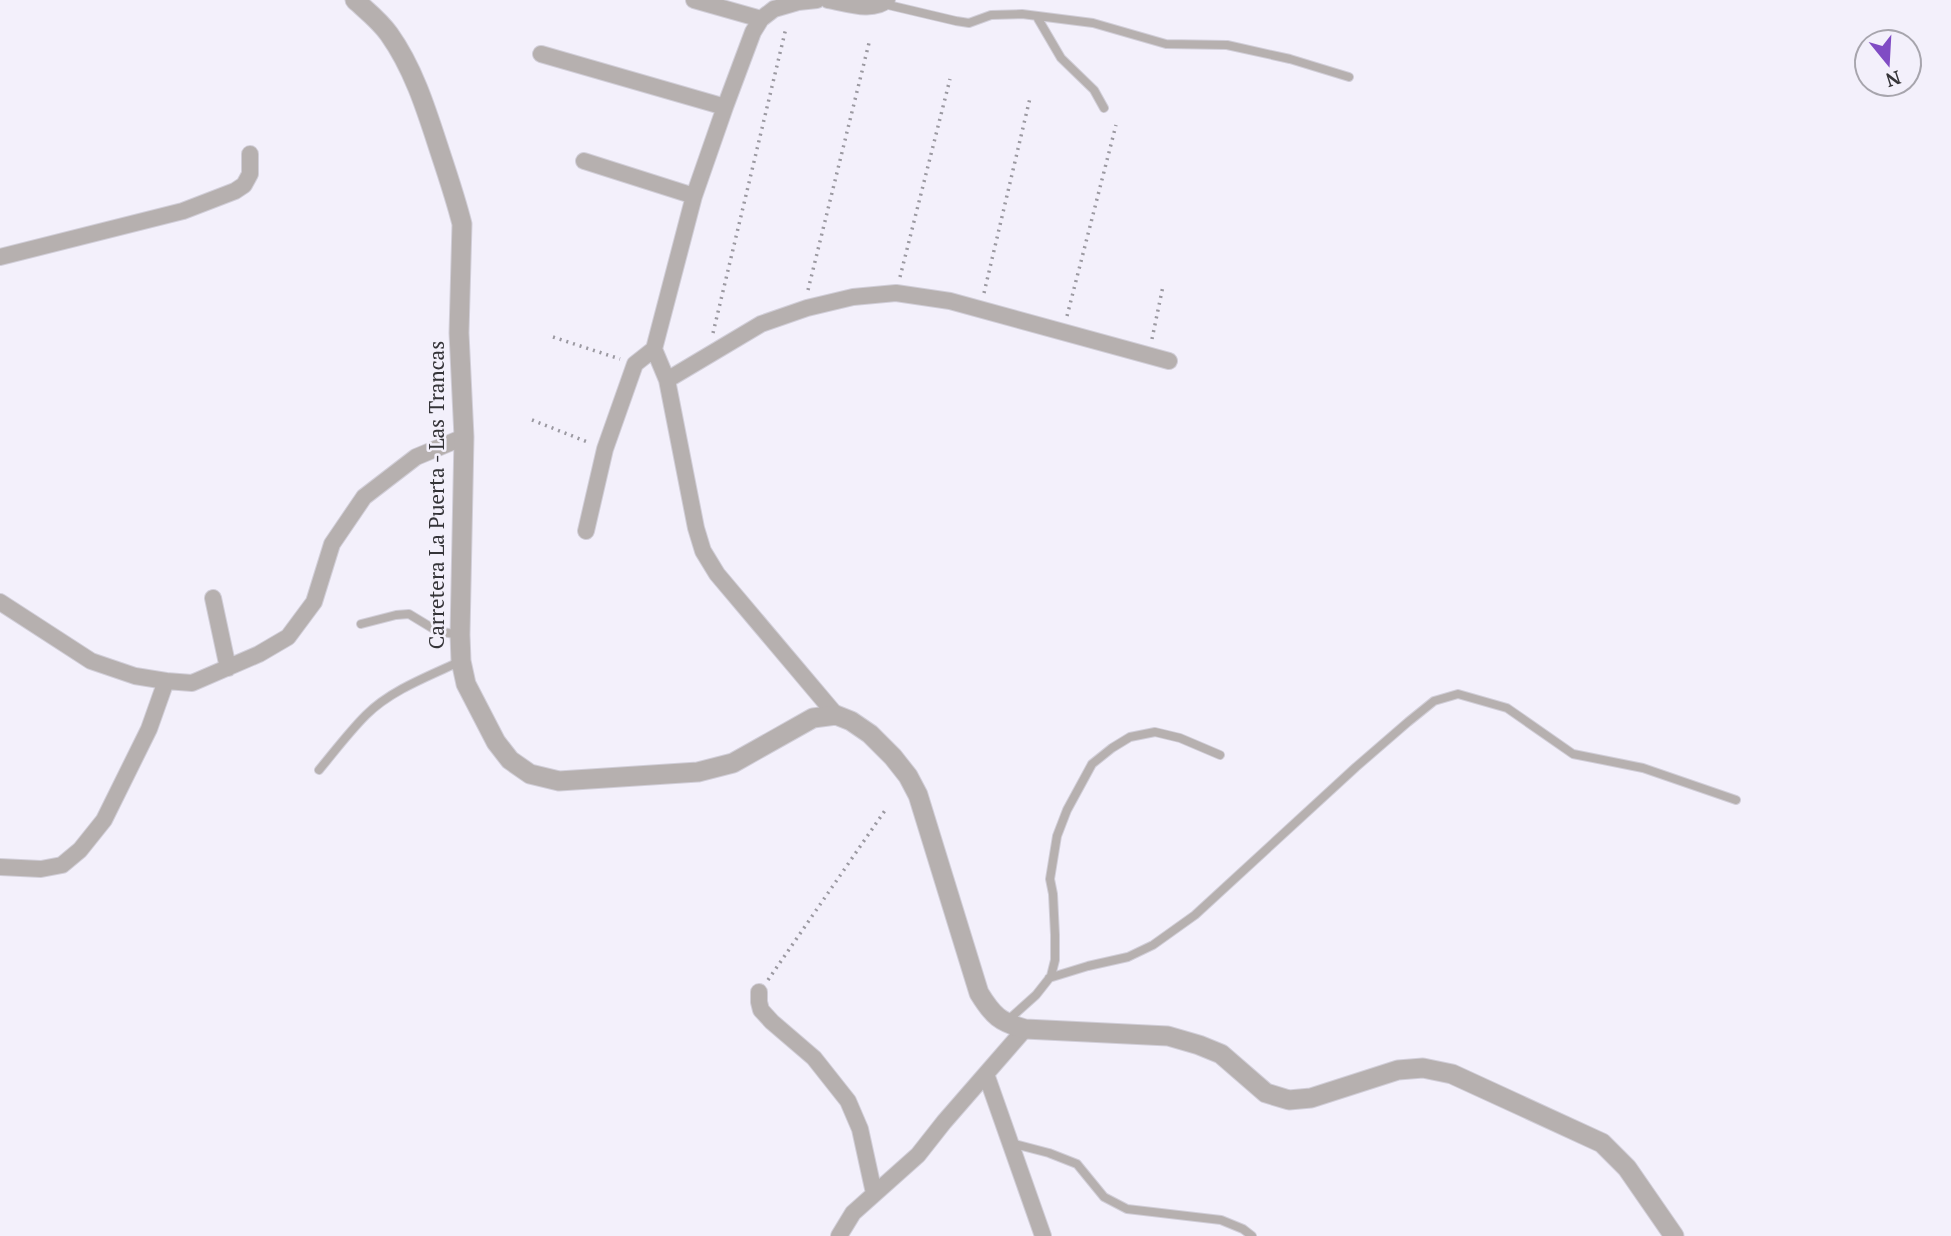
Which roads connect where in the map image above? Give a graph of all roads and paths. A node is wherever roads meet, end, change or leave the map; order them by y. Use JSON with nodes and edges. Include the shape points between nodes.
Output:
{"nodes":[{"id":1,"x":355,"y":0,"type":"edge"},
{"id":2,"x":694,"y":0,"type":"edge"},
{"id":3,"x":817,"y":0,"type":"edge"},
{"id":4,"x":828,"y":0,"type":"edge"},
{"id":5,"x":885,"y":2,"type":"edge"},
{"id":6,"x":771,"y":9,"type":"edge"},
{"id":7,"x":1037,"y":17,"type":"junction"},
{"id":8,"x":786,"y":28,"type":"dead end"},
{"id":9,"x":869,"y":43,"type":"dead end"},
{"id":10,"x":541,"y":54,"type":"dead end"},
{"id":11,"x":1349,"y":77,"type":"dead end"},
{"id":12,"x":950,"y":79,"type":"dead end"},
{"id":13,"x":1030,"y":98,"type":"dead end"},
{"id":14,"x":725,"y":107,"type":"junction"},
{"id":15,"x":1104,"y":108,"type":"dead end"},
{"id":16,"x":1116,"y":125,"type":"dead end"},
{"id":17,"x":250,"y":154,"type":"dead end"},
{"id":18,"x":584,"y":162,"type":"dead end"},
{"id":19,"x":694,"y":196,"type":"junction"},
{"id":20,"x":0,"y":257,"type":"edge"},
{"id":21,"x":1163,"y":286,"type":"dead end"},
{"id":22,"x":896,"y":293,"type":"junction"},
{"id":23,"x":803,"y":309,"type":"junction"},
{"id":24,"x":980,"y":309,"type":"junction"},
{"id":25,"x":1063,"y":332,"type":"junction"},
{"id":26,"x":553,"y":337,"type":"dead end"},
{"id":27,"x":654,"y":349,"type":"junction"},
{"id":28,"x":708,"y":355,"type":"junction"},
{"id":29,"x":1149,"y":355,"type":"junction"},
{"id":30,"x":1169,"y":361,"type":"dead end"},
{"id":31,"x":635,"y":364,"type":"junction"},
{"id":32,"x":667,"y":380,"type":"junction"},
{"id":33,"x":532,"y":420,"type":"dead end"},
{"id":34,"x":464,"y":437,"type":"junction"},
{"id":35,"x":605,"y":449,"type":"junction"},
{"id":36,"x":586,"y":531,"type":"dead end"},
{"id":37,"x":213,"y":598,"type":"dead end"},
{"id":38,"x":0,"y":602,"type":"edge"},
{"id":39,"x":361,"y":624,"type":"dead end"},
{"id":40,"x":460,"y":635,"type":"junction"},
{"id":41,"x":461,"y":661,"type":"junction"},
{"id":42,"x":228,"y":668,"type":"junction"},
{"id":43,"x":166,"y":681,"type":"junction"},
{"id":44,"x":836,"y":715,"type":"junction"},
{"id":45,"x":1220,"y":755,"type":"dead end"},
{"id":46,"x":319,"y":770,"type":"dead end"},
{"id":47,"x":1736,"y":800,"type":"dead end"},
{"id":48,"x":886,"y":809,"type":"dead end"},
{"id":49,"x":0,"y":867,"type":"edge"},
{"id":50,"x":1049,"y":978,"type":"junction"},
{"id":51,"x":759,"y":992,"type":"joint"},
{"id":52,"x":1004,"y":1023,"type":"junction"},
{"id":53,"x":1025,"y":1030,"type":"junction"},
{"id":54,"x":986,"y":1074,"type":"junction"},
{"id":55,"x":1011,"y":1143,"type":"junction"},
{"id":56,"x":874,"y":1193,"type":"junction"},
{"id":57,"x":839,"y":1236,"type":"edge"},
{"id":58,"x":1042,"y":1236,"type":"edge"},
{"id":59,"x":1252,"y":1236,"type":"edge"},
{"id":60,"x":1674,"y":1236,"type":"edge"}],
"edges":[{"from":1,"to":34,"type":"street","name":"Carretera La Puerta - Las Trancas","via":[[389,34],[411,73],[458,207],[462,224],[459,333]]},
{"from":2,"to":6,"type":"street"},
{"from":3,"to":6,"type":"street"},
{"from":4,"to":5,"type":"street","via":[[874,7]]},
{"from":5,"to":7,"type":"lane","via":[[970,23],[991,15]]},
{"from":6,"to":14,"type":"street","via":[[753,32]]},
{"from":7,"to":11,"type":"lane","via":[[1093,23],[1166,44],[1227,45]]},
{"from":7,"to":15,"type":"lane","via":[[1061,58],[1094,90]]},
{"from":8,"to":28,"type":"path"},
{"from":9,"to":23,"type":"path"},
{"from":10,"to":14,"type":"street"},
{"from":12,"to":22,"type":"path"},
{"from":13,"to":24,"type":"path"},
{"from":14,"to":19,"type":"street"},
{"from":16,"to":25,"type":"path"},
{"from":17,"to":20,"type":"street","via":[[250,174],[235,191],[183,211]]},
{"from":18,"to":19,"type":"street"},
{"from":19,"to":27,"type":"street"},
{"from":21,"to":29,"type":"path"},
{"from":22,"to":23,"type":"street"},
{"from":22,"to":24,"type":"street"},
{"from":23,"to":28,"type":"street","via":[[761,324]]},
{"from":24,"to":25,"type":"street"},
{"from":25,"to":29,"type":"street"},
{"from":26,"to":31,"type":"path"},
{"from":27,"to":31,"type":"street"},
{"from":27,"to":32,"type":"street"},
{"from":28,"to":32,"type":"street"},
{"from":29,"to":30,"type":"street"},
{"from":31,"to":35,"type":"street"},
{"from":32,"to":44,"type":"street","via":[[703,551],[717,574]]},
{"from":33,"to":35,"type":"path"},
{"from":34,"to":40,"type":"street","name":"Carretera La Puerta - Las Trancas"},
{"from":34,"to":42,"type":"street","via":[[416,457],[364,497],[332,544],[314,602],[288,637]]},
{"from":35,"to":36,"type":"street"},
{"from":37,"to":42,"type":"street"},
{"from":38,"to":43,"type":"street","via":[[91,661]]},
{"from":39,"to":40,"type":"lane","via":[[409,614],[437,631]]},
{"from":40,"to":41,"type":"street","name":"Carretera La Puerta - Las Trancas"},
{"from":41,"to":44,"type":"street","name":"Carretera La Puerta - Las Trancas","via":[[467,684],[510,760],[530,774],[559,781],[698,772],[733,764],[813,718]]},
{"from":41,"to":46,"type":"lane","via":[[385,700]]},
{"from":42,"to":43,"type":"street","via":[[192,683]]},
{"from":43,"to":49,"type":"street","via":[[149,729],[104,821],[80,850],[62,865]]},
{"from":44,"to":52,"type":"street","via":[[870,734],[908,776],[918,795],[979,993],[990,1012]]},
{"from":45,"to":50,"type":"lane","via":[[1155,733],[1130,737],[1092,764],[1057,836],[1049,879],[1055,960]]},
{"from":47,"to":50,"type":"lane","via":[[1643,768],[1573,754],[1507,708],[1458,694],[1434,701],[1408,722],[1195,915],[1153,945],[1128,957]]},
{"from":48,"to":51,"type":"path"},
{"from":50,"to":52,"type":"lane"},
{"from":51,"to":56,"type":"street","via":[[761,1010],[814,1058],[848,1101],[860,1129]]},
{"from":52,"to":53,"type":"street"},
{"from":53,"to":54,"type":"street"},
{"from":53,"to":60,"type":"street","via":[[1168,1036],[1221,1054],[1266,1093],[1289,1100],[1311,1098],[1398,1070],[1423,1068],[1452,1074],[1602,1143],[1627,1168]]},
{"from":54,"to":55,"type":"street"},
{"from":54,"to":56,"type":"street","via":[[918,1155]]},
{"from":55,"to":58,"type":"street"},
{"from":55,"to":59,"type":"lane","via":[[1077,1164],[1104,1197],[1127,1209],[1221,1220]]},
{"from":56,"to":57,"type":"street","via":[[853,1213]]}]}
